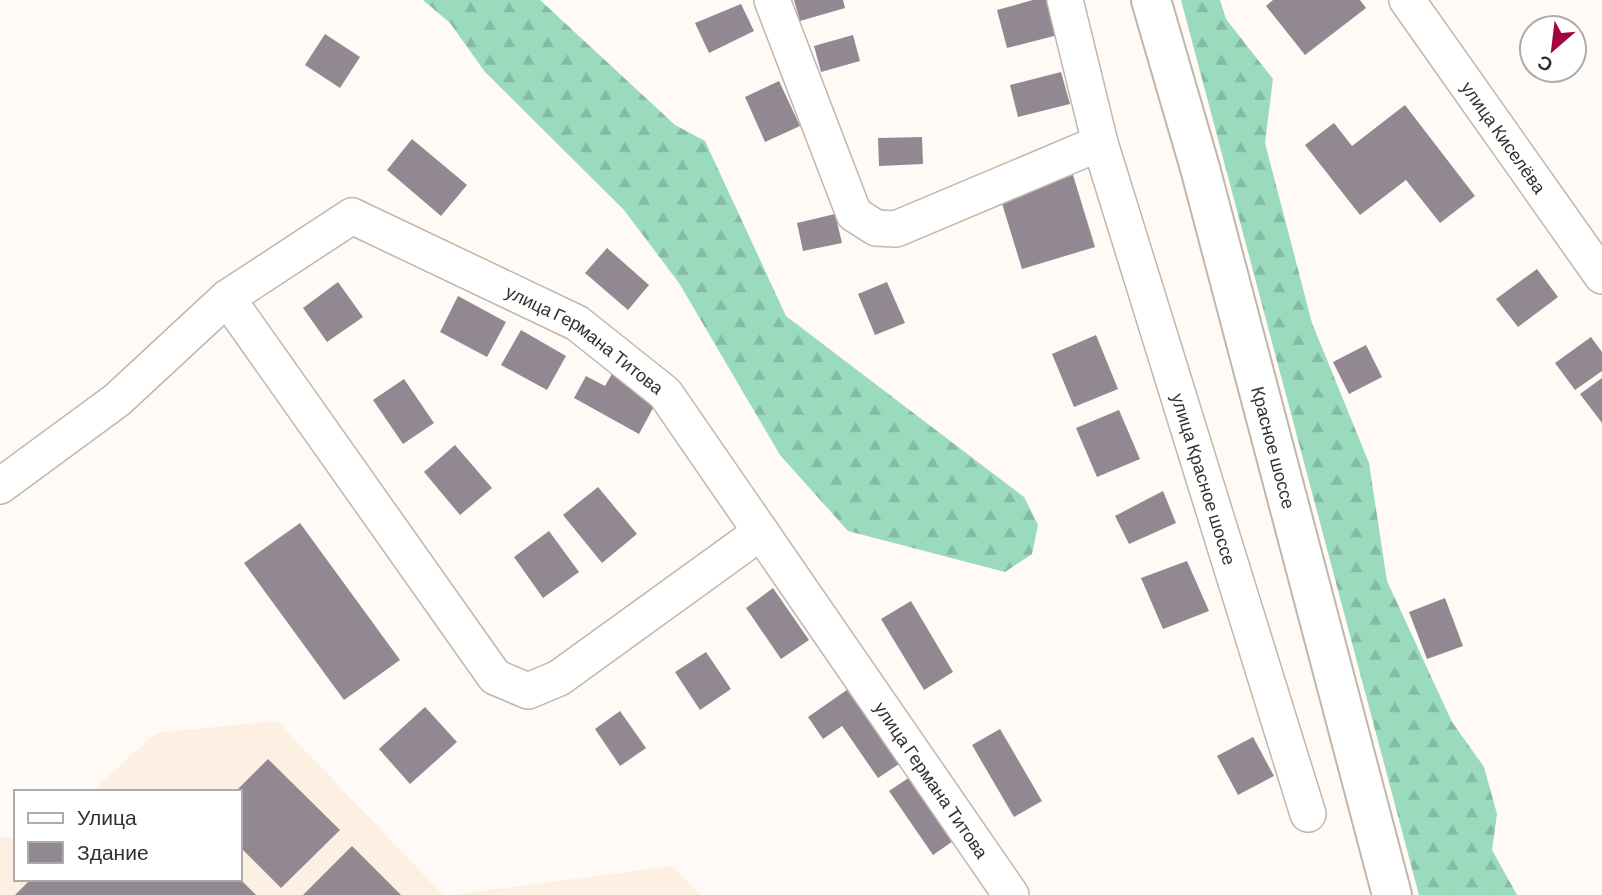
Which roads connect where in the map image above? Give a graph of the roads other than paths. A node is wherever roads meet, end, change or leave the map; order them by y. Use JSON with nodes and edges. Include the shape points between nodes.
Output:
{"nodes":[{"id":1,"x":772,"y":0,"type":"edge"},
{"id":2,"x":1065,"y":0,"type":"edge"},
{"id":3,"x":1151,"y":0,"type":"edge"},
{"id":4,"x":1407,"y":0,"type":"edge"},
{"id":5,"x":1100,"y":143,"type":"junction"},
{"id":6,"x":1602,"y":275,"type":"edge"},
{"id":7,"x":227,"y":298,"type":"junction"},
{"id":8,"x":0,"y":486,"type":"edge"},
{"id":9,"x":761,"y":531,"type":"junction"},
{"id":10,"x":1308,"y":814,"type":"dead end"},
{"id":11,"x":1012,"y":895,"type":"edge"},
{"id":12,"x":1392,"y":895,"type":"edge"}],
"edges":[{"from":1,"to":5,"type":"street","via":[[854,214],[876,228],[895,229]]},
{"from":2,"to":5,"type":"street","name":"улица Красное шоссе"},
{"from":3,"to":12,"type":"main road","name":"Красное шоссе","via":[[1204,181]]},
{"from":4,"to":6,"type":"street","name":"улица Киселёва"},
{"from":5,"to":10,"type":"street","name":"улица Красное шоссе"},
{"from":7,"to":8,"type":"street","name":"улица Германа Титова","via":[[117,400]]},
{"from":7,"to":9,"type":"street","name":"улица Германа Титова","via":[[352,216],[577,323],[665,393]]},
{"from":7,"to":9,"type":"street","via":[[495,677],[527,691],[559,678]]},
{"from":9,"to":11,"type":"street","name":"улица Германа Титова"}]}
